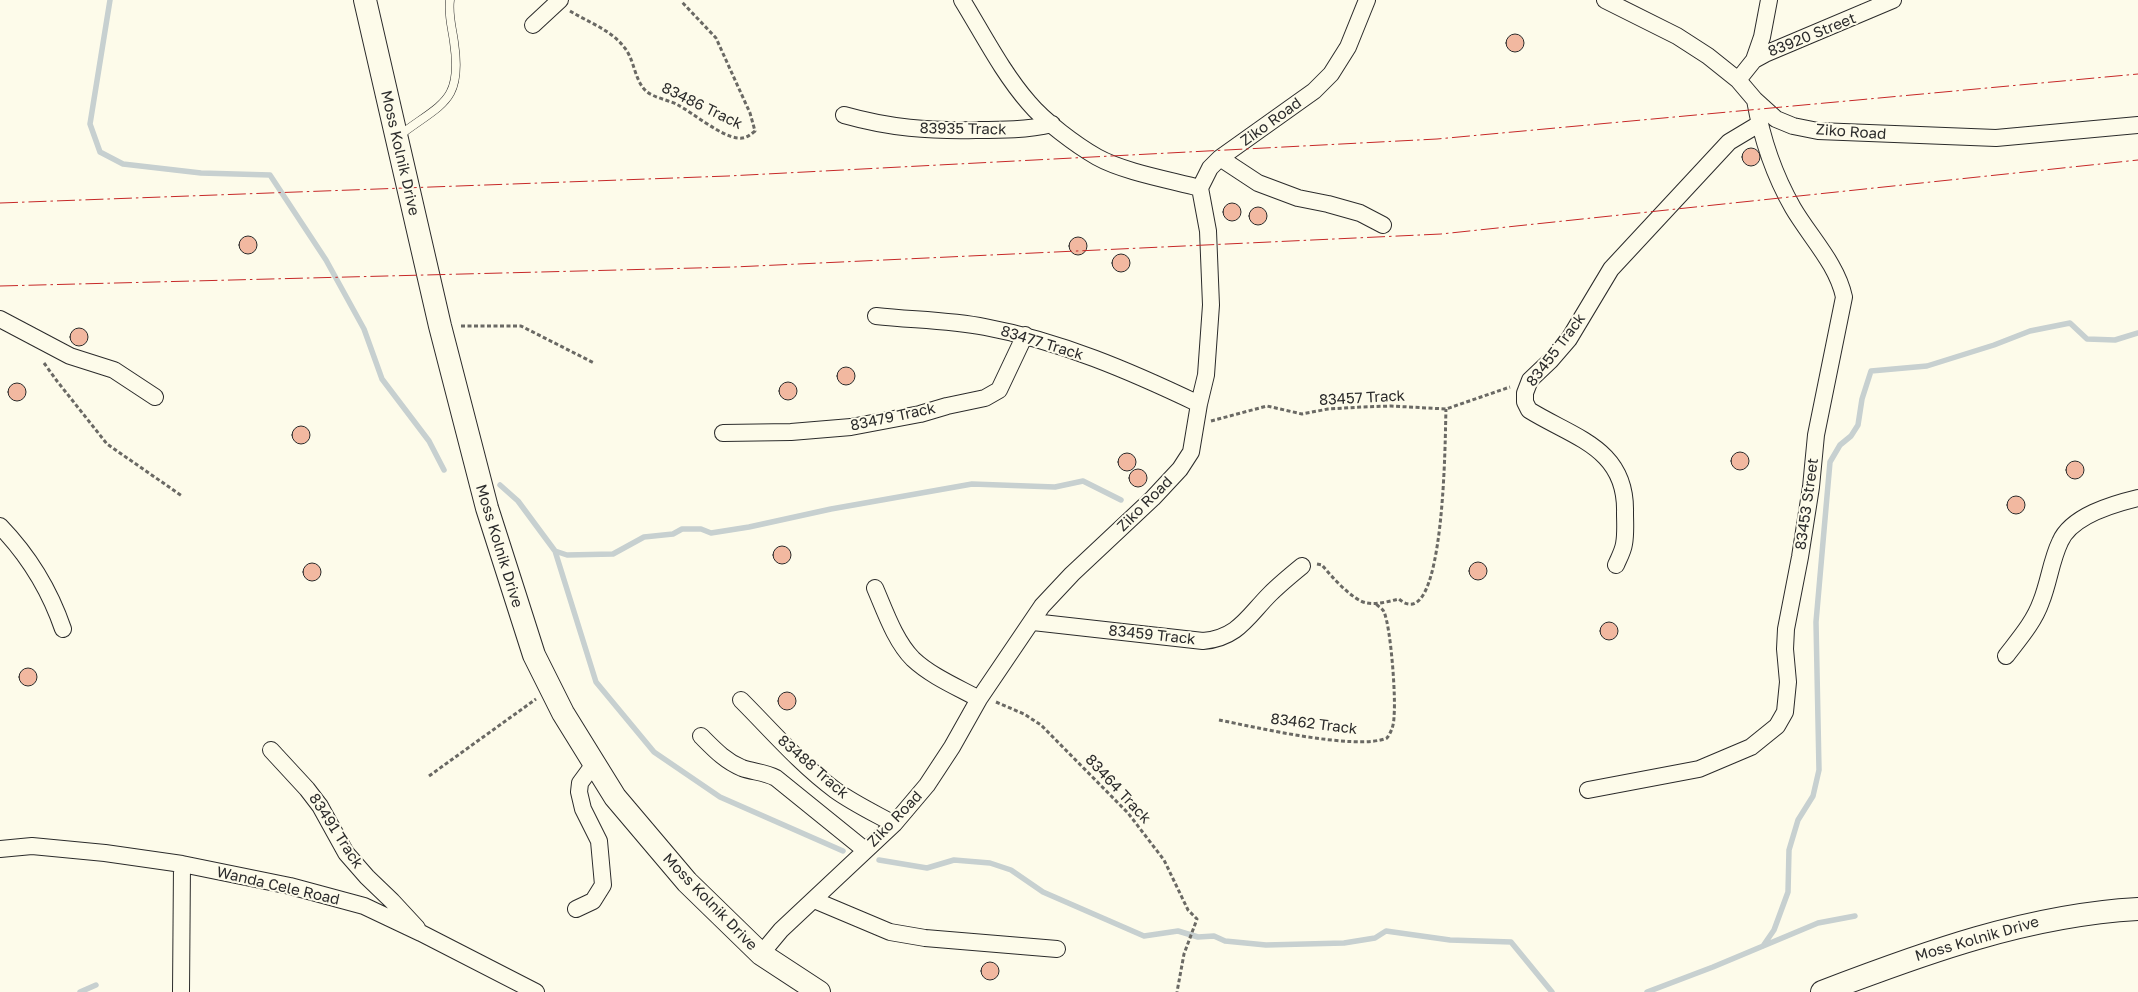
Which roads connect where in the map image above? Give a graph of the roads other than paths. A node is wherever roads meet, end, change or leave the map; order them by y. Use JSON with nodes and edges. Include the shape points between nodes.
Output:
{"nodes":[{"id":1,"x":365,"y":0,"type":"edge"},
{"id":2,"x":450,"y":0,"type":"edge"},
{"id":3,"x":962,"y":0,"type":"edge"},
{"id":4,"x":1367,"y":0,"type":"edge"},
{"id":5,"x":1605,"y":0,"type":"edge"},
{"id":6,"x":1769,"y":0,"type":"edge"},
{"id":7,"x":1893,"y":0,"type":"edge"},
{"id":8,"x":558,"y":2,"type":"edge"},
{"id":9,"x":534,"y":25,"type":"dead end"},
{"id":10,"x":1754,"y":60,"type":"junction"},
{"id":11,"x":1738,"y":80,"type":"junction"},
{"id":12,"x":1755,"y":100,"type":"junction"},
{"id":13,"x":844,"y":115,"type":"dead end"},
{"id":14,"x":1052,"y":124,"type":"junction"},
{"id":15,"x":1759,"y":124,"type":"junction"},
{"id":16,"x":2138,"y":125,"type":"edge"},
{"id":17,"x":396,"y":138,"type":"junction"},
{"id":18,"x":1220,"y":158,"type":"junction"},
{"id":19,"x":1200,"y":188,"type":"junction"},
{"id":20,"x":1383,"y":225,"type":"dead end"},
{"id":21,"x":876,"y":316,"type":"dead end"},
{"id":22,"x":0,"y":319,"type":"edge"},
{"id":23,"x":1025,"y":335,"type":"junction"},
{"id":24,"x":154,"y":397,"type":"dead end"},
{"id":25,"x":1198,"y":410,"type":"junction"},
{"id":26,"x":723,"y":433,"type":"dead end"},
{"id":27,"x":2138,"y":498,"type":"edge"},
{"id":28,"x":0,"y":526,"type":"edge"},
{"id":29,"x":1616,"y":565,"type":"dead end"},
{"id":30,"x":1302,"y":566,"type":"road end"},
{"id":31,"x":875,"y":588,"type":"dead end"},
{"id":32,"x":1032,"y":622,"type":"junction"},
{"id":33,"x":63,"y":628,"type":"dead end"},
{"id":34,"x":2006,"y":656,"type":"dead end"},
{"id":35,"x":979,"y":699,"type":"junction"},
{"id":36,"x":741,"y":700,"type":"dead end"},
{"id":37,"x":701,"y":736,"type":"dead end"},
{"id":38,"x":271,"y":750,"type":"dead end"},
{"id":39,"x":594,"y":764,"type":"junction"},
{"id":40,"x":1588,"y":790,"type":"dead end"},
{"id":41,"x":894,"y":824,"type":"junction"},
{"id":42,"x":0,"y":849,"type":"edge"},
{"id":43,"x":865,"y":850,"type":"junction"},
{"id":44,"x":182,"y":864,"type":"junction"},
{"id":45,"x":814,"y":900,"type":"junction"},
{"id":46,"x":576,"y":909,"type":"dead end"},
{"id":47,"x":2138,"y":909,"type":"edge"},
{"id":48,"x":422,"y":933,"type":"junction"},
{"id":49,"x":1057,"y":949,"type":"dead end"},
{"id":50,"x":761,"y":954,"type":"junction"},
{"id":51,"x":181,"y":992,"type":"edge"},
{"id":52,"x":536,"y":992,"type":"edge"},
{"id":53,"x":819,"y":992,"type":"edge"},
{"id":54,"x":1822,"y":992,"type":"edge"}],
"edges":[{"from":1,"to":17,"type":"main road","name":"Moss Kolnik Drive"},
{"from":2,"to":17,"type":"lane","via":[[448,13],[456,57],[455,81],[450,95]]},
{"from":3,"to":14,"type":"street","via":[[1018,89]]},
{"from":4,"to":18,"type":"street","name":"Ziko Road","via":[[1348,46],[1331,74],[1314,91]]},
{"from":5,"to":11,"type":"street","name":"Ziko Road","via":[[1677,36]]},
{"from":6,"to":10,"type":"street"},
{"from":7,"to":10,"type":"street","name":"83920 Street","via":[[1794,40]]},
{"from":8,"to":9,"type":"street"},
{"from":10,"to":11,"type":"street","name":"83920 Street"},
{"from":11,"to":12,"type":"street","name":"Ziko Road"},
{"from":12,"to":15,"type":"street","name":"83453 Street"},
{"from":12,"to":16,"type":"street","name":"Ziko Road","via":[[1776,119],[1818,131],[1996,138]]},
{"from":13,"to":14,"type":"street","name":"83935 Track","via":[[924,131],[1022,130]]},
{"from":14,"to":19,"type":"street","via":[[1099,158]]},
{"from":15,"to":29,"type":"street","name":"83455 Track","via":[[1729,142],[1611,268],[1569,339],[1530,380],[1525,393],[1529,410],[1587,442],[1610,460],[1619,476],[1624,490],[1625,543]]},
{"from":15,"to":40,"type":"street","name":"83453 Street","via":[[1776,173],[1797,214],[1834,270],[1844,297],[1816,436],[1811,487],[1786,629],[1788,682],[1784,712],[1776,726],[1751,747],[1699,769]]},
{"from":17,"to":39,"type":"main road","name":"Moss Kolnik Drive","via":[[487,508],[527,637],[562,713]]},
{"from":18,"to":19,"type":"street","name":"Ziko Road","via":[[1210,168]]},
{"from":18,"to":20,"type":"street","via":[[1258,183],[1298,198],[1360,213]]},
{"from":19,"to":25,"type":"street","name":"Ziko Road","via":[[1208,231],[1211,305],[1206,375]]},
{"from":21,"to":23,"type":"street","name":"83477 Track","via":[[983,327]]},
{"from":22,"to":24,"type":"street","via":[[70,356],[114,370]]},
{"from":23,"to":25,"type":"street","name":"83477 Track","via":[[1132,373]]},
{"from":23,"to":26,"type":"street","name":"83479 Track","via":[[999,390],[986,398],[852,427]]},
{"from":25,"to":32,"type":"street","name":"Ziko Road","via":[[1191,452],[1180,468],[1056,590]]},
{"from":27,"to":34,"type":"street","via":[[2091,514],[2060,541],[2041,602],[2031,623]]},
{"from":28,"to":33,"type":"street","via":[[37,570]]},
{"from":30,"to":32,"type":"street","name":"83459 Track","via":[[1270,594],[1238,630],[1213,640]]},
{"from":31,"to":35,"type":"street","via":[[912,658]]},
{"from":32,"to":35,"type":"street","name":"Ziko Road"},
{"from":35,"to":41,"type":"street","name":"Ziko Road","via":[[928,785]]},
{"from":36,"to":41,"type":"street","name":"83488 Track","via":[[834,789]]},
{"from":37,"to":43,"type":"street","via":[[723,758],[776,778]]},
{"from":38,"to":48,"type":"street","name":"83491 Track","via":[[312,794],[346,852]]},
{"from":39,"to":46,"type":"street","via":[[580,783],[579,792],[583,809],[599,841],[603,884],[593,901]]},
{"from":39,"to":50,"type":"main road","name":"Moss Kolnik Drive","via":[[615,797],[687,882]]},
{"from":41,"to":43,"type":"street","name":"Ziko Road"},
{"from":42,"to":44,"type":"street","name":"Wanda Cele Road","via":[[32,846]]},
{"from":43,"to":45,"type":"street","name":"Ziko Road"},
{"from":44,"to":48,"type":"street","name":"Wanda Cele Road","via":[[290,886],[364,906]]},
{"from":44,"to":51,"type":"street"},
{"from":45,"to":49,"type":"street","via":[[890,932]]},
{"from":45,"to":50,"type":"street","name":"Ziko Road","via":[[781,930]]},
{"from":47,"to":54,"type":"main road","name":"Moss Kolnik Drive","via":[[2042,921],[1913,957]]},
{"from":48,"to":52,"type":"street","name":"Wanda Cele Road"},
{"from":50,"to":53,"type":"main road","name":"Moss Kolnik Drive"}]}
